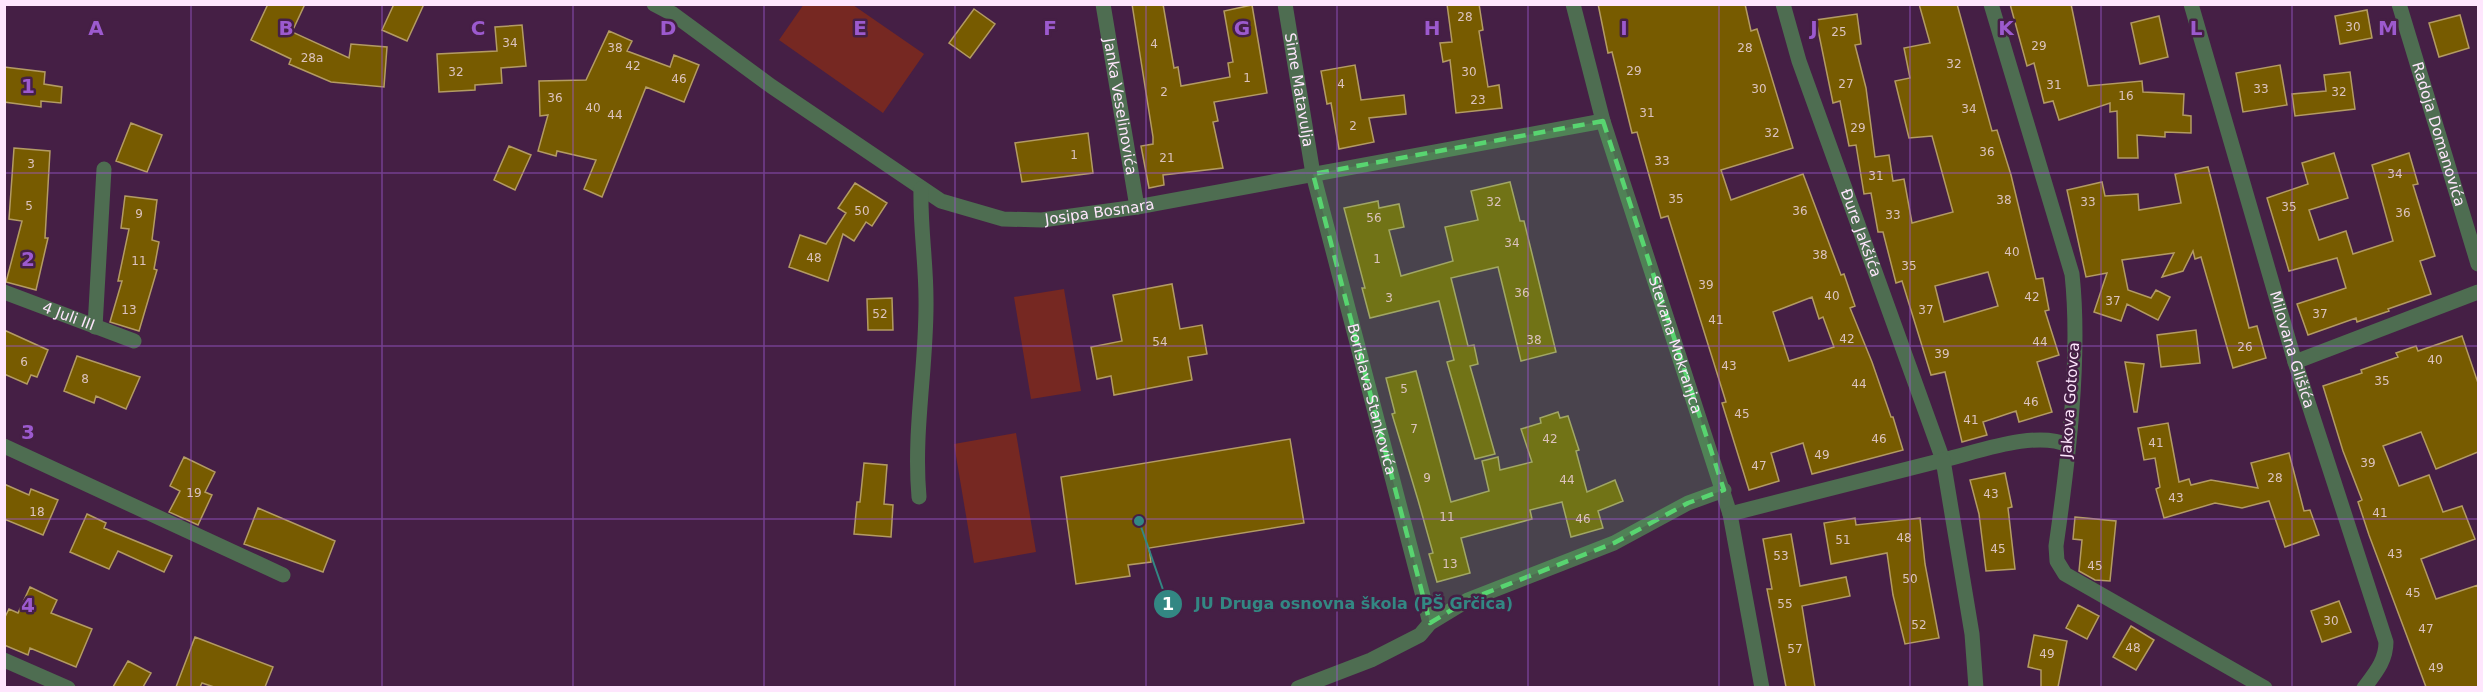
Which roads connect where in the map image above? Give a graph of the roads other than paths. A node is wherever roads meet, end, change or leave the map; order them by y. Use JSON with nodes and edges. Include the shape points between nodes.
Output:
{"nodes":[{"id":1,"x":654,"y":4,"type":"edge"},
{"id":2,"x":1103,"y":4,"type":"edge"},
{"id":3,"x":1285,"y":4,"type":"edge"},
{"id":4,"x":1573,"y":4,"type":"edge"},
{"id":5,"x":1783,"y":4,"type":"edge"},
{"id":6,"x":1992,"y":4,"type":"edge"},
{"id":7,"x":2191,"y":4,"type":"edge"},
{"id":8,"x":2399,"y":4,"type":"edge"},
{"id":9,"x":675,"y":9,"type":"edge"},
{"id":10,"x":1603,"y":122,"type":"junction"},
{"id":11,"x":104,"y":169,"type":"dead end"},
{"id":12,"x":1313,"y":174,"type":"junction"},
{"id":13,"x":921,"y":189,"type":"junction"},
{"id":14,"x":1137,"y":207,"type":"junction"},
{"id":15,"x":2478,"y":264,"type":"edge"},
{"id":16,"x":4,"y":292,"type":"edge"},
{"id":17,"x":2478,"y":292,"type":"edge"},
{"id":18,"x":95,"y":327,"type":"junction"},
{"id":19,"x":134,"y":341,"type":"dead end"},
{"id":20,"x":2295,"y":362,"type":"junction"},
{"id":21,"x":2068,"y":444,"type":"junction"},
{"id":22,"x":4,"y":446,"type":"edge"},
{"id":23,"x":1942,"y":460,"type":"junction"},
{"id":24,"x":1724,"y":490,"type":"junction"},
{"id":25,"x":919,"y":497,"type":"dead end"},
{"id":26,"x":1730,"y":514,"type":"junction"},
{"id":27,"x":283,"y":575,"type":"dead end"},
{"id":28,"x":1430,"y":623,"type":"junction"},
{"id":29,"x":4,"y":660,"type":"edge"},
{"id":30,"x":68,"y":687,"type":"edge"},
{"id":31,"x":1298,"y":687,"type":"edge"},
{"id":32,"x":1762,"y":687,"type":"edge"},
{"id":33,"x":1976,"y":687,"type":"edge"},
{"id":34,"x":2265,"y":687,"type":"edge"},
{"id":35,"x":2364,"y":687,"type":"edge"}],
"edges":[{"from":1,"to":9,"type":"street","name":"Josipa Bosnara"},
{"from":2,"to":14,"type":"street","name":"Janka Veselinovića"},
{"from":3,"to":12,"type":"street","name":"Sime Matavulja"},
{"from":4,"to":10,"type":"street","name":"Stevana Mokranjca"},
{"from":5,"to":23,"type":"street","name":"Đure Jakšića","via":[[1799,61]]},
{"from":6,"to":21,"type":"street","name":"Jakova Gotovca","via":[[2072,274],[2076,310]]},
{"from":7,"to":20,"type":"street","name":"Milovana Glišića"},
{"from":8,"to":15,"type":"street","name":"Radoja Domanovića"},
{"from":9,"to":13,"type":"street","name":"Josipa Bosnara","via":[[771,86]]},
{"from":10,"to":12,"type":"street","name":"Josipa Bosnara"},
{"from":10,"to":24,"type":"street","name":"Stevana Mokranjca"},
{"from":11,"to":18,"type":"street"},
{"from":12,"to":14,"type":"street","name":"Josipa Bosnara"},
{"from":12,"to":28,"type":"street","name":"Borislava Stankovića"},
{"from":13,"to":14,"type":"street","name":"Josipa Bosnara","via":[[941,201],[1003,219],[1042,220]]},
{"from":13,"to":25,"type":"street","via":[[926,299],[915,461]]},
{"from":16,"to":18,"type":"street","name":"4 Juli III"},
{"from":17,"to":20,"type":"street"},
{"from":18,"to":19,"type":"street","name":"4 Juli III"},
{"from":20,"to":35,"type":"street","name":"Milovana Glišića","via":[[2386,642],[2380,667]]},
{"from":21,"to":23,"type":"street","via":[[2054,438],[2037,439]]},
{"from":21,"to":34,"type":"street","name":"Jakova Gotovca","via":[[2056,554],[2065,574]]},
{"from":22,"to":27,"type":"street"},
{"from":23,"to":26,"type":"street"},
{"from":23,"to":33,"type":"street","name":"Đure Jakšića","via":[[1972,634]]},
{"from":24,"to":26,"type":"street","name":"Stevana Mokranjca"},
{"from":24,"to":28,"type":"street","via":[[1688,503],[1614,543],[1468,600]]},
{"from":26,"to":32,"type":"street","name":"Stevana Mokranjca"},
{"from":28,"to":31,"type":"street","via":[[1420,634],[1371,660]]},
{"from":29,"to":30,"type":"street"}]}
